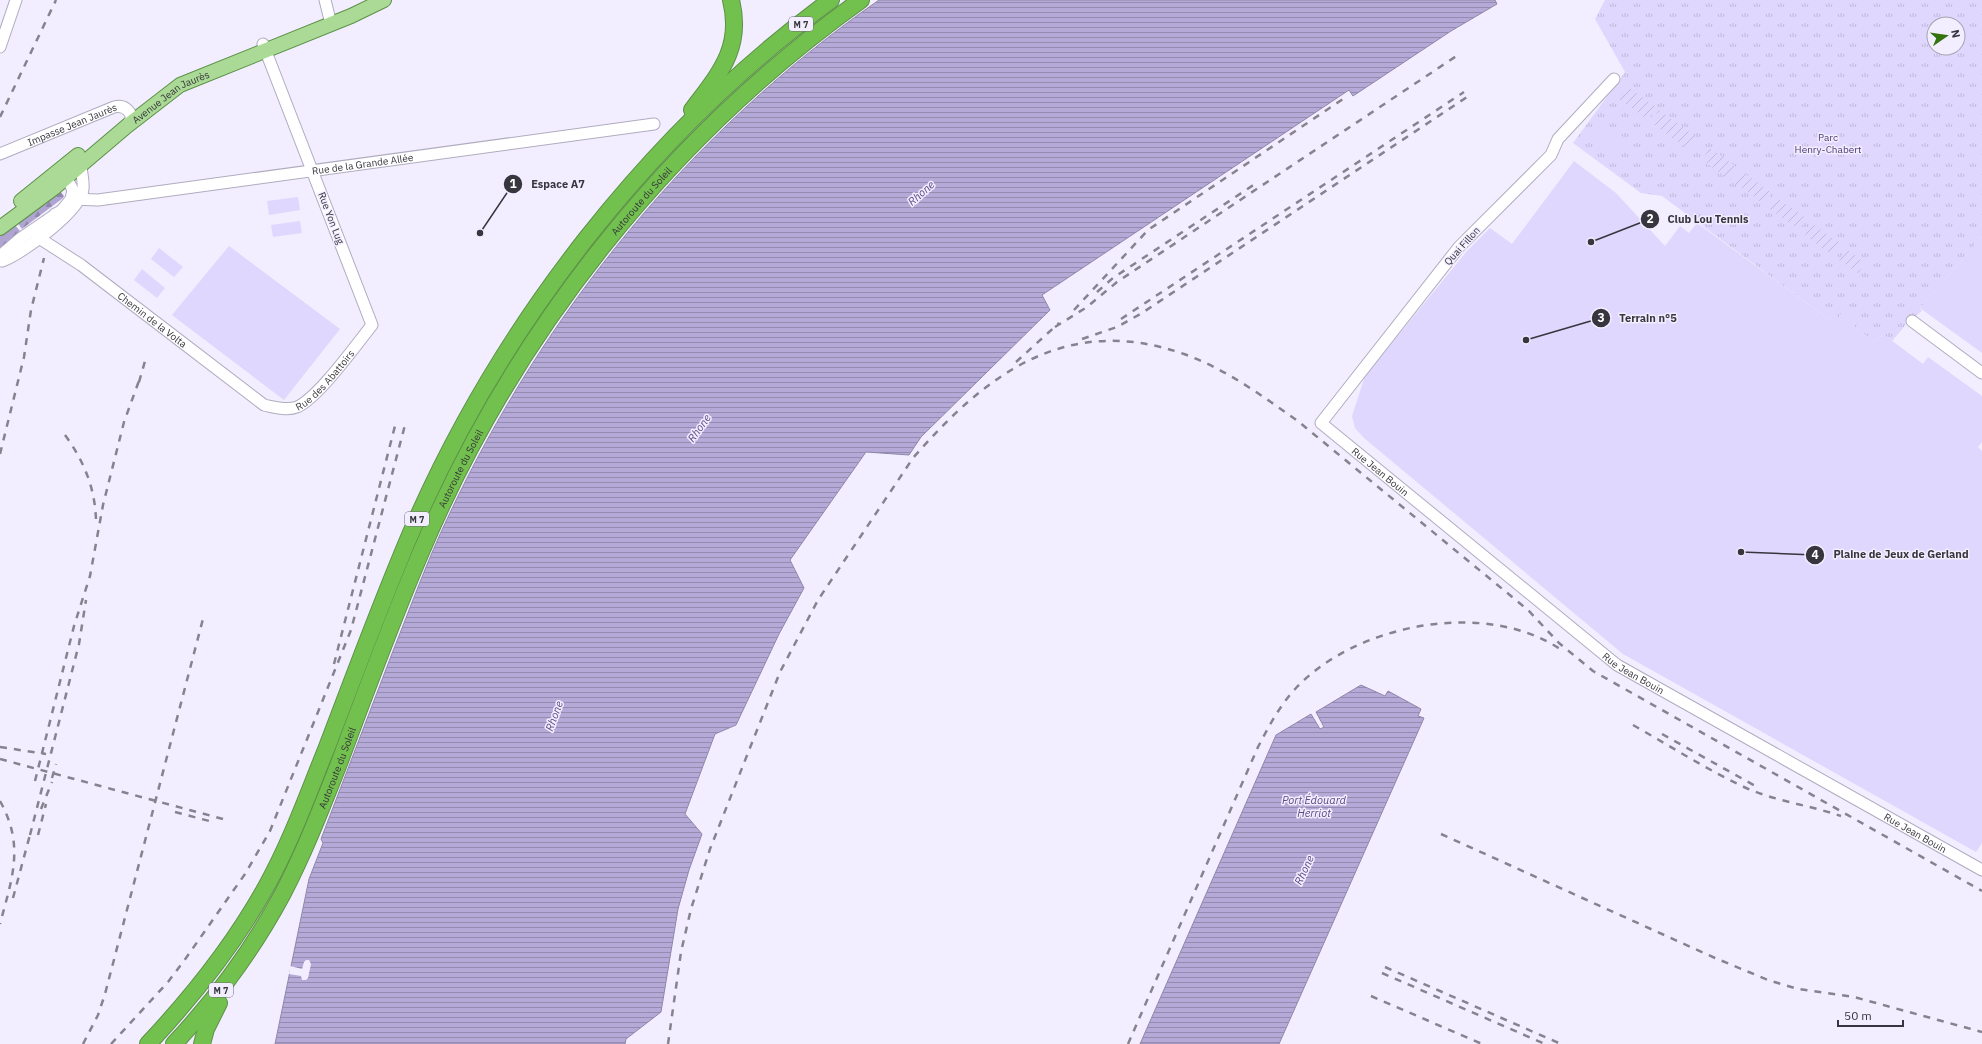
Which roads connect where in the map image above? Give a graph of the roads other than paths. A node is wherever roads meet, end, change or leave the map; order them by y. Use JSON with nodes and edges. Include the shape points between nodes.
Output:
{"nodes":[{"id":1,"x":16,"y":0,"type":"edge"},
{"id":2,"x":325,"y":0,"type":"edge"},
{"id":3,"x":384,"y":0,"type":"edge"},
{"id":4,"x":731,"y":0,"type":"edge"},
{"id":5,"x":831,"y":0,"type":"edge"},
{"id":6,"x":860,"y":0,"type":"edge"},
{"id":7,"x":330,"y":20,"type":"junction"},
{"id":8,"x":0,"y":47,"type":"edge"},
{"id":9,"x":264,"y":47,"type":"junction"},
{"id":10,"x":1614,"y":78,"type":"dead end"},
{"id":11,"x":129,"y":120,"type":"junction"},
{"id":12,"x":654,"y":124,"type":"dead end"},
{"id":13,"x":0,"y":154,"type":"edge"},
{"id":14,"x":312,"y":170,"type":"junction"},
{"id":15,"x":72,"y":171,"type":"junction"},
{"id":16,"x":633,"y":183,"type":"junction"},
{"id":17,"x":75,"y":199,"type":"junction"},
{"id":18,"x":55,"y":214,"type":"junction"},
{"id":19,"x":0,"y":225,"type":"edge"},
{"id":20,"x":39,"y":238,"type":"junction"},
{"id":21,"x":0,"y":256,"type":"edge"},
{"id":22,"x":0,"y":262,"type":"edge"},
{"id":23,"x":1912,"y":321,"type":"dead end"},
{"id":24,"x":372,"y":325,"type":"joint"},
{"id":25,"x":1982,"y":373,"type":"edge"},
{"id":26,"x":264,"y":405,"type":"joint"},
{"id":27,"x":1320,"y":423,"type":"joint"},
{"id":28,"x":1982,"y":870,"type":"edge"},
{"id":29,"x":261,"y":931,"type":"junction"},
{"id":30,"x":148,"y":1044,"type":"edge"},
{"id":31,"x":174,"y":1044,"type":"edge"},
{"id":32,"x":202,"y":1044,"type":"edge"}],
"edges":[{"from":1,"to":8,"type":"street"},
{"from":2,"to":7,"type":"street"},
{"from":3,"to":7,"type":"main road","name":"Avenue Jean Jaurès"},
{"from":4,"to":16,"type":"highway","via":[[734,34],[723,68]]},
{"from":5,"to":16,"type":"highway","name":"Autoroute du Soleil","number":"M 7","via":[[736,79],[688,124]]},
{"from":6,"to":29,"type":"highway","name":"Autoroute du Soleil","number":"M 7","via":[[771,70],[671,167],[589,263],[526,352],[488,416],[439,511],[314,827],[289,882]]},
{"from":7,"to":9,"type":"main road","name":"Avenue Jean Jaurès"},
{"from":9,"to":11,"type":"main road","name":"Avenue Jean Jaurès","via":[[180,85]]},
{"from":9,"to":14,"type":"street","name":"Rue Yon Lug"},
{"from":10,"to":27,"type":"street","name":"Quai Fillon","via":[[1558,139],[1551,155],[1459,247]]},
{"from":11,"to":13,"type":"street","name":"Impasse Jean Jaurès","via":[[125,108],[114,107]]},
{"from":11,"to":15,"type":"main road","name":"Avenue Jean Jaurès"},
{"from":11,"to":15,"type":"main road","name":"Avenue Jean Jaurès","via":[[113,128]]},
{"from":12,"to":14,"type":"street","name":"Rue de la Grande Allée"},
{"from":14,"to":17,"type":"street","name":"Rue de la Grande Allée","via":[[98,200]]},
{"from":14,"to":24,"type":"street","name":"Rue Yon Lug"},
{"from":15,"to":17,"type":"street","via":[[72,190]]},
{"from":15,"to":19,"type":"main road","name":"Avenue Jean Jaurès"},
{"from":16,"to":30,"type":"highway","name":"Autoroute du Soleil","number":"M 7","via":[[555,281],[505,354],[472,409],[408,538],[307,798],[276,868],[214,969]]},
{"from":17,"to":18,"type":"street"},
{"from":17,"to":20,"type":"street","via":[[64,218]]},
{"from":18,"to":20,"type":"street","via":[[52,220],[37,232]]},
{"from":18,"to":21,"type":"street"},
{"from":20,"to":22,"type":"street"},
{"from":20,"to":26,"type":"street","name":"Chemin de la Volta","via":[[81,265]]},
{"from":23,"to":25,"type":"street"},
{"from":24,"to":26,"type":"street","name":"Rue des Abattoirs","via":[[312,398],[296,408],[278,409]]},
{"from":27,"to":28,"type":"street","name":"Rue Jean Bouin","via":[[1617,665]]},
{"from":29,"to":31,"type":"highway","name":"Autoroute du Soleil","number":"M 7","via":[[220,991]]},
{"from":29,"to":32,"type":"highway","via":[[212,1016]]}]}
